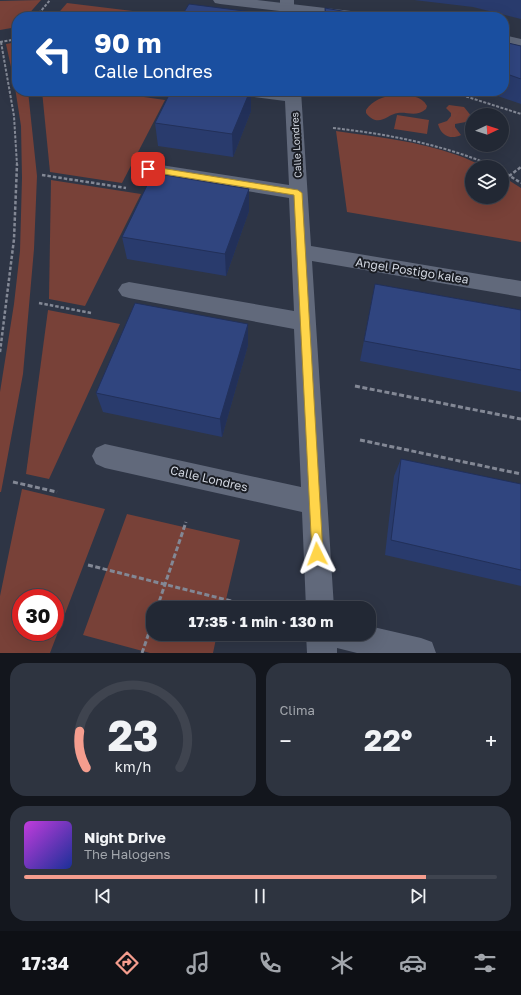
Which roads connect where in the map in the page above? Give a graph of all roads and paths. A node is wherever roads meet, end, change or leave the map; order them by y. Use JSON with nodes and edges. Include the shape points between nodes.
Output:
{"nodes":[{"id":1,"x":50,"y":0,"type":"edge"},
{"id":2,"x":220,"y":0,"type":"edge"},
{"id":3,"x":287,"y":8,"type":"edge"},
{"id":4,"x":40,"y":12,"type":"edge"},
{"id":5,"x":323,"y":12,"type":"edge"},
{"id":6,"x":12,"y":40,"type":"edge"},
{"id":7,"x":509,"y":40,"type":"edge"},
{"id":8,"x":0,"y":42,"type":"edge"},
{"id":9,"x":521,"y":43,"type":"edge"},
{"id":10,"x":293,"y":96,"type":"edge"},
{"id":11,"x":467,"y":96,"type":"edge"},
{"id":12,"x":521,"y":114,"type":"edge"},
{"id":13,"x":333,"y":128,"type":"dead end"},
{"id":14,"x":479,"y":160,"type":"edge"},
{"id":15,"x":521,"y":166,"type":"edge"},
{"id":16,"x":148,"y":169,"type":"dead end"},
{"id":17,"x":42,"y":175,"type":"dead end"},
{"id":18,"x":509,"y":176,"type":"joint"},
{"id":19,"x":521,"y":183,"type":"edge"},
{"id":20,"x":126,"y":188,"type":"dead end"},
{"id":21,"x":298,"y":193,"type":"junction"},
{"id":22,"x":302,"y":252,"type":"junction"},
{"id":23,"x":521,"y":289,"type":"edge"},
{"id":24,"x":129,"y":290,"type":"dead end"},
{"id":25,"x":39,"y":303,"type":"dead end"},
{"id":26,"x":91,"y":312,"type":"dead end"},
{"id":27,"x":304,"y":322,"type":"junction"},
{"id":28,"x":0,"y":352,"type":"edge"},
{"id":29,"x":355,"y":386,"type":"dead end"},
{"id":30,"x":521,"y":419,"type":"edge"},
{"id":31,"x":360,"y":440,"type":"dead end"},
{"id":32,"x":105,"y":456,"type":"dead end"},
{"id":33,"x":521,"y":474,"type":"edge"},
{"id":34,"x":13,"y":482,"type":"dead end"},
{"id":35,"x":57,"y":492,"type":"dead end"},
{"id":36,"x":314,"y":502,"type":"junction"},
{"id":37,"x":186,"y":522,"type":"dead end"},
{"id":38,"x":88,"y":565,"type":"dead end"},
{"id":39,"x":165,"y":584,"type":"junction"},
{"id":40,"x":159,"y":601,"type":"edge"},
{"id":41,"x":231,"y":601,"type":"edge"},
{"id":42,"x":320,"y":601,"type":"edge"},
{"id":43,"x":146,"y":641,"type":"edge"},
{"id":44,"x":321,"y":641,"type":"edge"},
{"id":45,"x":369,"y":641,"type":"edge"},
{"id":46,"x":142,"y":653,"type":"edge"},
{"id":47,"x":322,"y":653,"type":"edge"},
{"id":48,"x":421,"y":653,"type":"edge"}],
"edges":[{"from":1,"to":4,"type":"path"},
{"from":2,"to":3,"type":"street"},
{"from":3,"to":5,"type":"street"},
{"from":6,"to":8,"type":"path"},
{"from":7,"to":9,"type":"street"},
{"from":8,"to":28,"type":"path","via":[[15,127],[16,179],[13,252]]},
{"from":10,"to":21,"type":"street","name":"Calle Londres"},
{"from":11,"to":12,"type":"path"},
{"from":13,"to":14,"type":"path","via":[[427,143]]},
{"from":15,"to":18,"type":"path"},
{"from":16,"to":21,"type":"street","name":"Calle Londres"},
{"from":17,"to":20,"type":"path"},
{"from":18,"to":19,"type":"path"},
{"from":21,"to":22,"type":"street","name":"Calle Londres"},
{"from":22,"to":23,"type":"street","name":"Angel Postigo kalea"},
{"from":22,"to":27,"type":"street","name":"Calle Londres"},
{"from":24,"to":27,"type":"street"},
{"from":25,"to":26,"type":"path"},
{"from":27,"to":36,"type":"street","name":"Calle Londres"},
{"from":29,"to":30,"type":"path"},
{"from":31,"to":33,"type":"path"},
{"from":32,"to":36,"type":"street","name":"Calle Londres"},
{"from":34,"to":35,"type":"path"},
{"from":36,"to":42,"type":"street","name":"Calle Londres"},
{"from":37,"to":39,"type":"path"},
{"from":38,"to":39,"type":"path"},
{"from":39,"to":40,"type":"path"},
{"from":39,"to":41,"type":"path"},
{"from":43,"to":46,"type":"path"},
{"from":44,"to":47,"type":"street"},
{"from":45,"to":48,"type":"street"}]}
